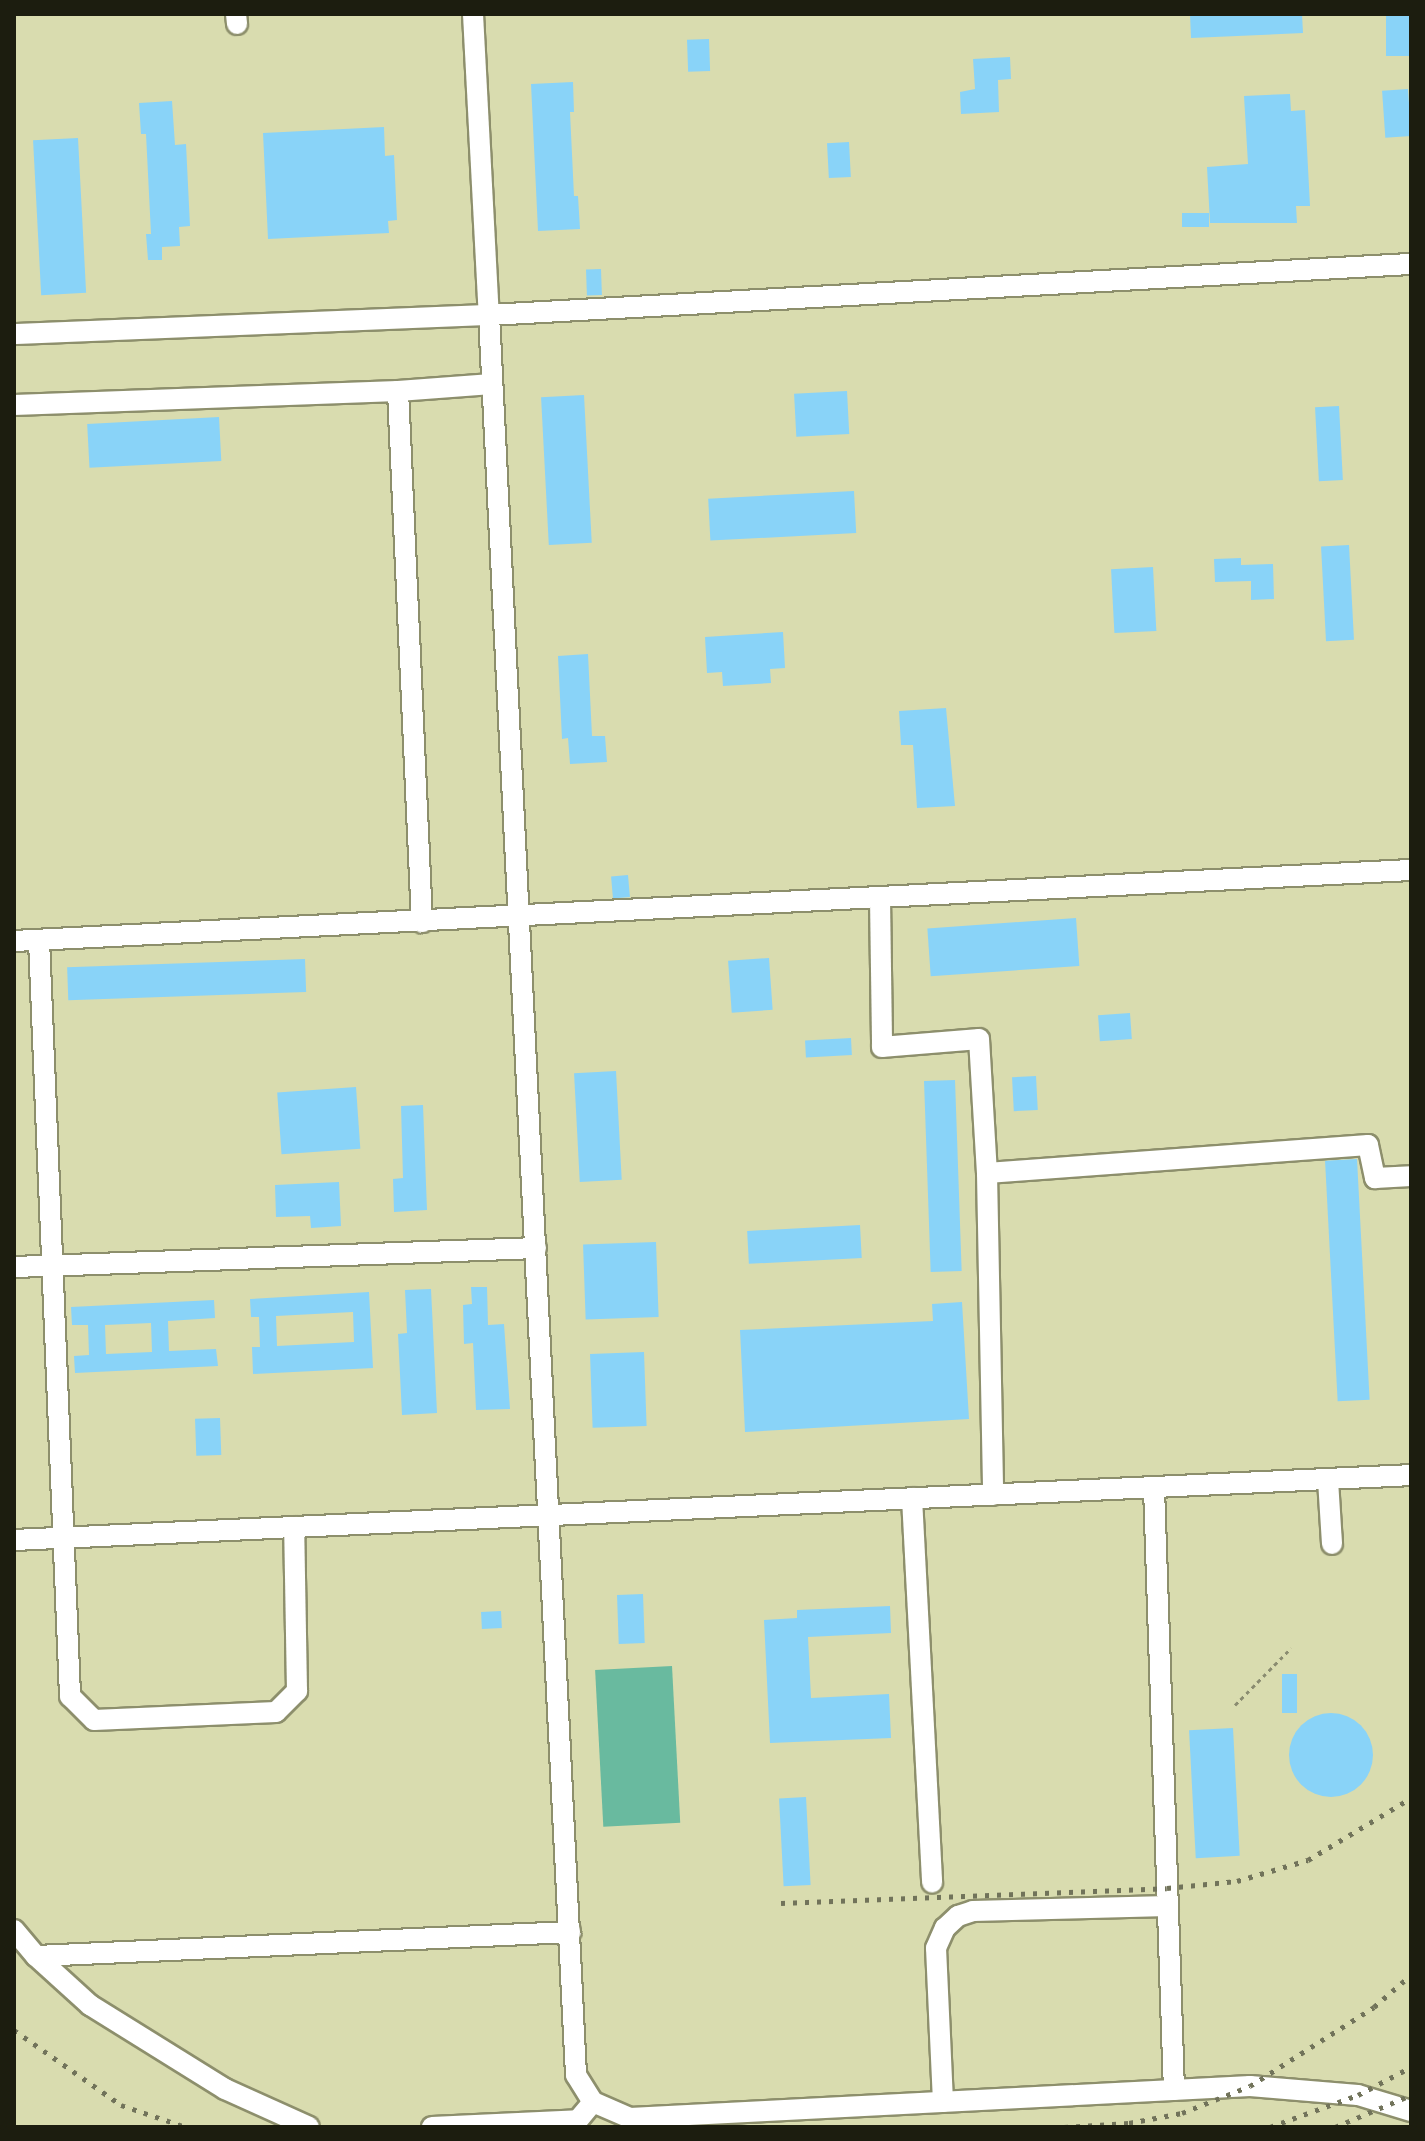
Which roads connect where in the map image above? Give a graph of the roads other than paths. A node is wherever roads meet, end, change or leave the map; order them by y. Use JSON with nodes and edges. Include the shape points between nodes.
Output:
{"nodes":[{"id":1,"x":473,"y":14,"type":"edge"},
{"id":2,"x":1411,"y":264,"type":"edge"},
{"id":3,"x":489,"y":315,"type":"junction"},
{"id":4,"x":14,"y":334,"type":"edge"},
{"id":5,"x":492,"y":384,"type":"junction"},
{"id":6,"x":398,"y":391,"type":"junction"},
{"id":7,"x":14,"y":405,"type":"edge"},
{"id":8,"x":1411,"y":870,"type":"edge"},
{"id":9,"x":880,"y":898,"type":"junction"},
{"id":10,"x":518,"y":917,"type":"junction"},
{"id":11,"x":422,"y":922,"type":"junction"},
{"id":12,"x":39,"y":940,"type":"junction"},
{"id":13,"x":14,"y":941,"type":"edge"},
{"id":14,"x":987,"y":1173,"type":"junction"},
{"id":15,"x":1411,"y":1176,"type":"edge"},
{"id":16,"x":536,"y":1248,"type":"junction"},
{"id":17,"x":52,"y":1265,"type":"junction"},
{"id":18,"x":14,"y":1267,"type":"edge"},
{"id":19,"x":1411,"y":1475,"type":"edge"},
{"id":20,"x":1328,"y":1480,"type":"junction"},
{"id":21,"x":1154,"y":1488,"type":"junction"},
{"id":22,"x":993,"y":1495,"type":"junction"},
{"id":23,"x":912,"y":1498,"type":"junction"},
{"id":24,"x":550,"y":1514,"type":"junction"},
{"id":25,"x":294,"y":1527,"type":"junction"},
{"id":26,"x":61,"y":1538,"type":"junction"},
{"id":27,"x":14,"y":1540,"type":"edge"},
{"id":28,"x":1332,"y":1544,"type":"dead end"},
{"id":29,"x":932,"y":1882,"type":"dead end"},
{"id":30,"x":1168,"y":1906,"type":"junction"},
{"id":31,"x":14,"y":1930,"type":"edge"},
{"id":32,"x":570,"y":1932,"type":"junction"},
{"id":33,"x":36,"y":1956,"type":"junction"},
{"id":34,"x":1174,"y":2090,"type":"junction"},
{"id":35,"x":593,"y":2102,"type":"junction"},
{"id":36,"x":943,"y":2102,"type":"junction"},
{"id":37,"x":1411,"y":2111,"type":"edge"},
{"id":38,"x":309,"y":2127,"type":"edge"},
{"id":39,"x":432,"y":2127,"type":"edge"}],
"edges":[{"from":1,"to":3,"type":"lane"},
{"from":2,"to":3,"type":"lane"},
{"from":3,"to":4,"type":"lane"},
{"from":3,"to":5,"type":"lane"},
{"from":5,"to":6,"type":"lane"},
{"from":5,"to":10,"type":"lane"},
{"from":6,"to":7,"type":"lane"},
{"from":6,"to":11,"type":"lane"},
{"from":8,"to":9,"type":"lane"},
{"from":9,"to":10,"type":"lane"},
{"from":9,"to":14,"type":"lane","via":[[882,1047],[979,1039]]},
{"from":10,"to":11,"type":"lane"},
{"from":10,"to":16,"type":"lane"},
{"from":11,"to":12,"type":"lane"},
{"from":12,"to":13,"type":"lane"},
{"from":12,"to":17,"type":"lane"},
{"from":14,"to":15,"type":"lane","via":[[1368,1145],[1375,1178]]},
{"from":14,"to":22,"type":"lane"},
{"from":16,"to":17,"type":"lane"},
{"from":16,"to":24,"type":"lane"},
{"from":17,"to":18,"type":"lane"},
{"from":17,"to":26,"type":"lane"},
{"from":19,"to":20,"type":"lane"},
{"from":20,"to":21,"type":"lane"},
{"from":20,"to":28,"type":"lane"},
{"from":21,"to":22,"type":"lane"},
{"from":21,"to":30,"type":"lane"},
{"from":22,"to":23,"type":"lane"},
{"from":23,"to":24,"type":"lane"},
{"from":23,"to":29,"type":"lane"},
{"from":24,"to":25,"type":"lane"},
{"from":24,"to":32,"type":"lane"},
{"from":25,"to":26,"type":"lane"},
{"from":25,"to":26,"type":"lane","via":[[297,1691],[276,1712],[94,1720],[70,1696]]},
{"from":26,"to":27,"type":"lane"},
{"from":30,"to":34,"type":"lane"},
{"from":30,"to":36,"type":"lane","via":[[973,1911],[958,1916],[936,1948]]},
{"from":31,"to":33,"type":"lane"},
{"from":32,"to":33,"type":"lane"},
{"from":32,"to":35,"type":"lane","via":[[576,2075]]},
{"from":33,"to":38,"type":"lane","via":[[90,2005],[225,2089]]},
{"from":34,"to":36,"type":"lane"},
{"from":34,"to":37,"type":"lane","via":[[1250,2086],[1358,2095]]},
{"from":35,"to":36,"type":"lane","via":[[630,2118]]},
{"from":35,"to":39,"type":"lane","via":[[578,2120]]}]}
